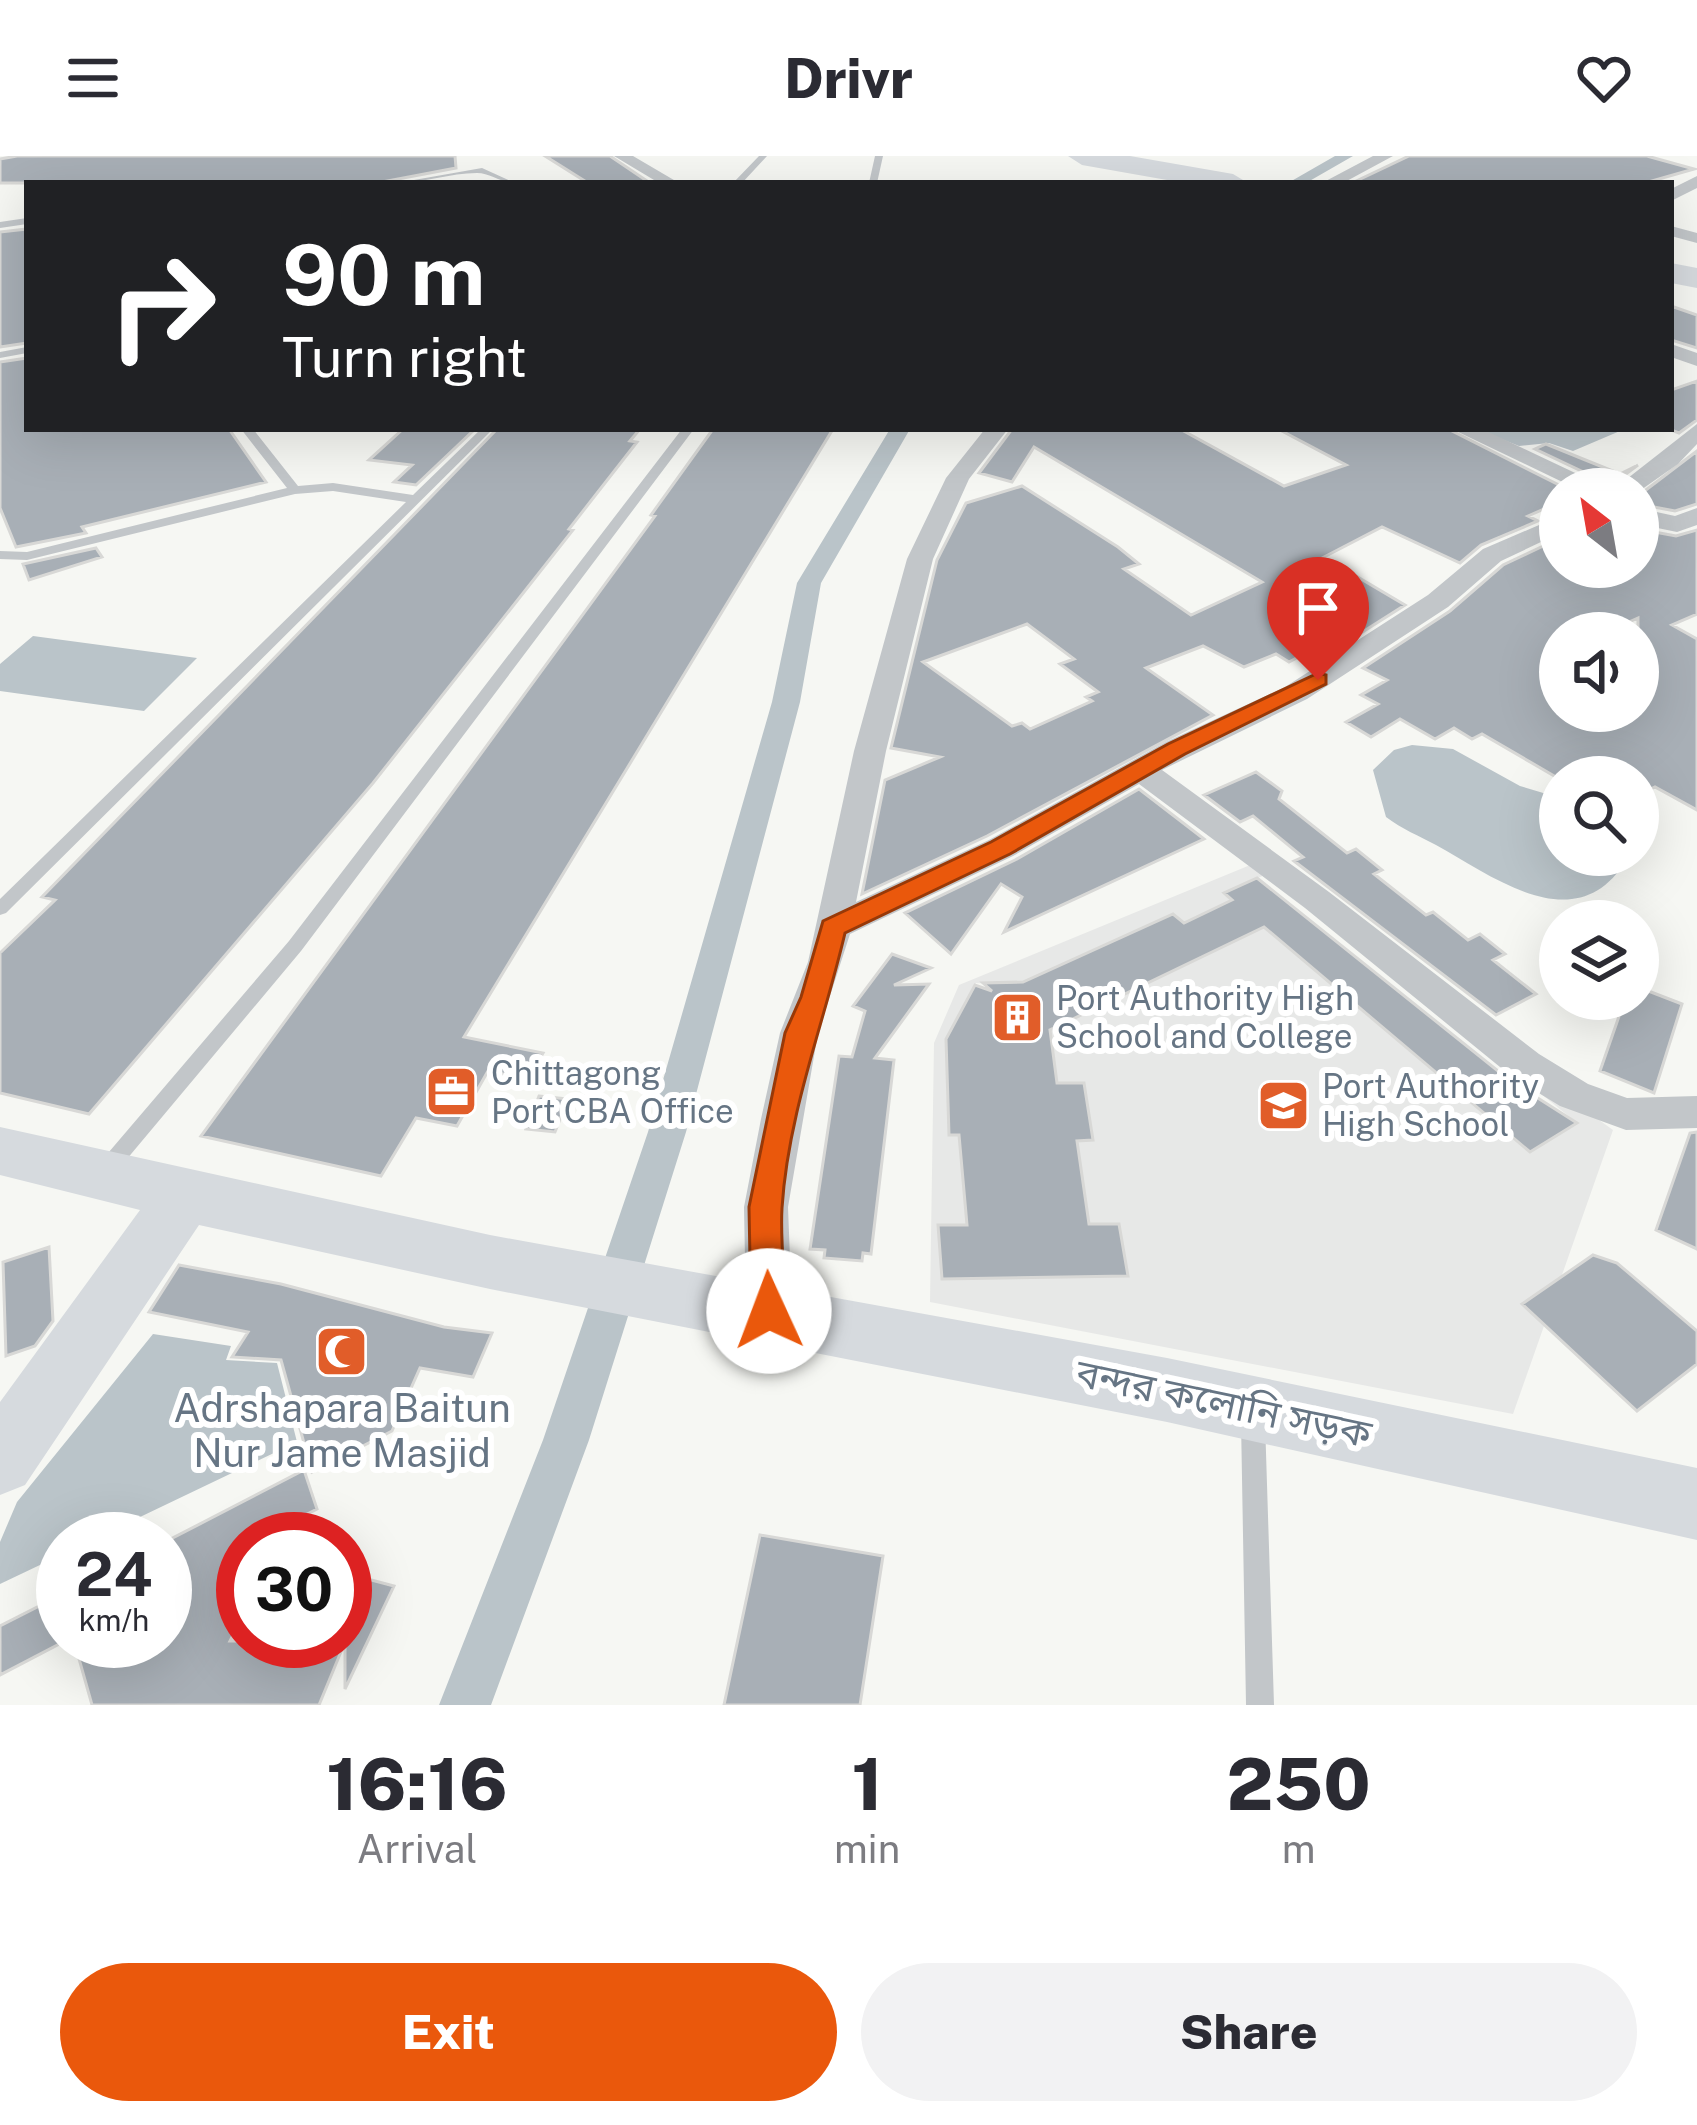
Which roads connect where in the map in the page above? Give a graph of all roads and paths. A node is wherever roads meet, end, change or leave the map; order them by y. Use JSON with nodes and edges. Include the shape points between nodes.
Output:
{"nodes":[{"id":1,"x":622,"y":156,"type":"edge"},
{"id":2,"x":764,"y":156,"type":"edge"},
{"id":3,"x":1082,"y":156,"type":"edge"},
{"id":4,"x":1111,"y":156,"type":"edge"},
{"id":5,"x":1385,"y":156,"type":"edge"},
{"id":6,"x":1184,"y":171,"type":"junction"},
{"id":7,"x":420,"y":180,"type":"edge"},
{"id":8,"x":504,"y":180,"type":"edge"},
{"id":9,"x":665,"y":180,"type":"edge"},
{"id":10,"x":740,"y":180,"type":"edge"},
{"id":11,"x":1221,"y":180,"type":"edge"},
{"id":12,"x":1241,"y":180,"type":"edge"},
{"id":13,"x":1336,"y":180,"type":"edge"},
{"id":14,"x":1697,"y":431,"type":"edge"},
{"id":15,"x":249,"y":432,"type":"edge"},
{"id":16,"x":484,"y":432,"type":"edge"},
{"id":17,"x":686,"y":432,"type":"edge"},
{"id":18,"x":995,"y":432,"type":"edge"},
{"id":19,"x":1469,"y":432,"type":"edge"},
{"id":20,"x":1550,"y":468,"type":"edge"},
{"id":21,"x":1657,"y":468,"type":"edge"},
{"id":22,"x":295,"y":490,"type":"junction"},
{"id":23,"x":412,"y":499,"type":"junction"},
{"id":24,"x":1659,"y":520,"type":"edge"},
{"id":25,"x":1691,"y":526,"type":"edge"},
{"id":26,"x":1539,"y":534,"type":"edge"},
{"id":27,"x":0,"y":555,"type":"edge"},
{"id":28,"x":1142,"y":770,"type":"junction"},
{"id":29,"x":0,"y":909,"type":"edge"},
{"id":30,"x":832,"y":927,"type":"junction"},
{"id":31,"x":1697,"y":1112,"type":"edge"},
{"id":32,"x":0,"y":1151,"type":"edge"},
{"id":33,"x":101,"y":1175,"type":"junction"},
{"id":34,"x":185,"y":1196,"type":"junction"},
{"id":35,"x":759,"y":1310,"type":"junction"},
{"id":36,"x":1252,"y":1410,"type":"junction"},
{"id":37,"x":0,"y":1461,"type":"edge"},
{"id":38,"x":1697,"y":1504,"type":"edge"},
{"id":39,"x":1260,"y":1705,"type":"edge"}],
"edges":[{"from":1,"to":9,"type":"street"},
{"from":2,"to":10,"type":"lane"},
{"from":3,"to":6,"type":"highway"},
{"from":4,"to":6,"type":"highway"},
{"from":5,"to":13,"type":"street"},
{"from":6,"to":11,"type":"highway"},
{"from":6,"to":12,"type":"highway"},
{"from":7,"to":8,"type":"lane","via":[[482,170]]},
{"from":14,"to":21,"type":"street"},
{"from":15,"to":22,"type":"lane"},
{"from":16,"to":23,"type":"lane"},
{"from":17,"to":33,"type":"lane","via":[[295,946]]},
{"from":18,"to":30,"type":"street","via":[[958,478],[920,559]]},
{"from":19,"to":20,"type":"street"},
{"from":22,"to":23,"type":"lane"},
{"from":22,"to":27,"type":"lane","via":[[27,556]]},
{"from":23,"to":29,"type":"lane"},
{"from":24,"to":25,"type":"street"},
{"from":26,"to":28,"type":"street","via":[[1492,555],[1438,601],[1296,694]]},
{"from":28,"to":30,"type":"street"},
{"from":28,"to":31,"type":"street","via":[[1541,1075],[1626,1114]]},
{"from":30,"to":35,"type":"street","via":[[799,1033],[766,1207]]},
{"from":32,"to":33,"type":"street","name":"বন্দর কলোনি সড়ক"},
{"from":33,"to":34,"type":"street","name":"বন্দর কলোনি সড়ক"},
{"from":34,"to":35,"type":"street","name":"বন্দর কলোনি সড়ক"},
{"from":34,"to":37,"type":"street"},
{"from":35,"to":36,"type":"street","name":"বন্দর কলোনি সড়ক"},
{"from":36,"to":38,"type":"street","name":"বন্দর কলোনি সড়ক"},
{"from":36,"to":39,"type":"lane"}]}
